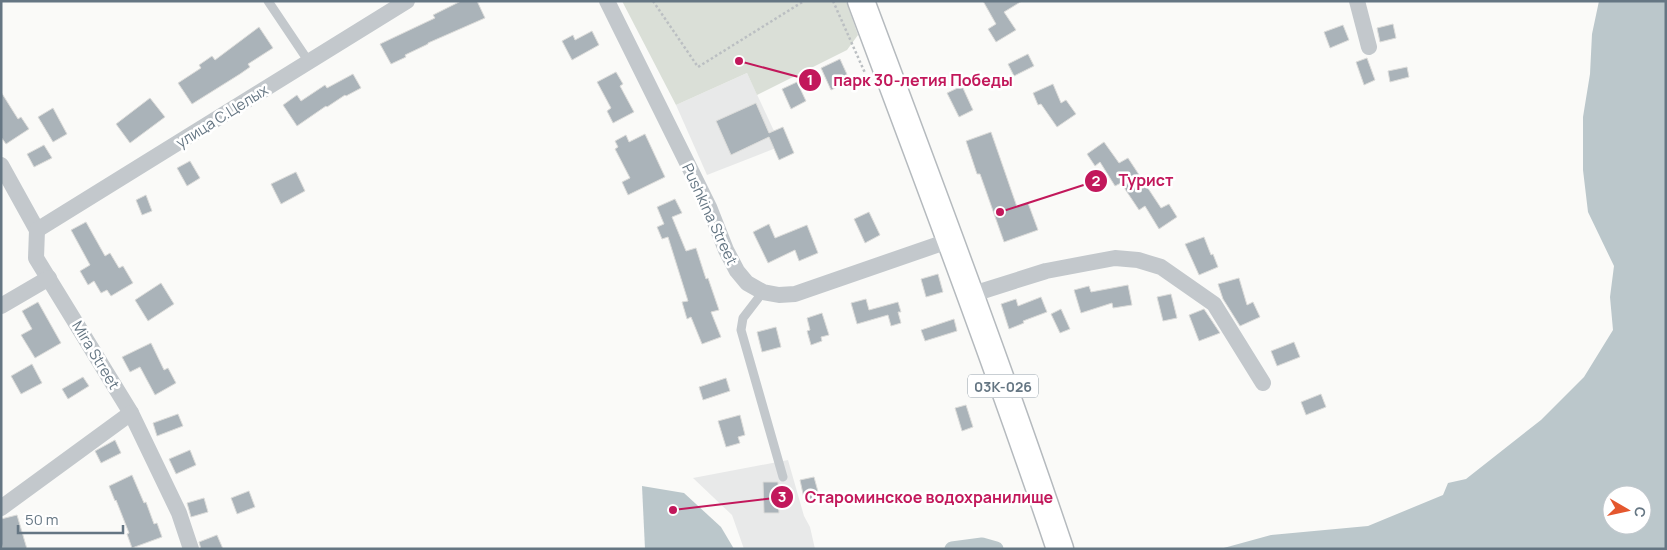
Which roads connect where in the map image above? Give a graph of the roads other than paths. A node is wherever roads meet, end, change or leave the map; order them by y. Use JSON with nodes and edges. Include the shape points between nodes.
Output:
{"nodes":[{"id":1,"x":268,"y":1,"type":"edge"},
{"id":2,"x":407,"y":1,"type":"edge"},
{"id":3,"x":607,"y":1,"type":"edge"},
{"id":4,"x":861,"y":1,"type":"edge"},
{"id":5,"x":1357,"y":1,"type":"edge"},
{"id":6,"x":1369,"y":47,"type":"dead end"},
{"id":7,"x":309,"y":62,"type":"junction"},
{"id":8,"x":1,"y":165,"type":"edge"},
{"id":9,"x":37,"y":230,"type":"junction"},
{"id":10,"x":950,"y":240,"type":"junction"},
{"id":11,"x":49,"y":278,"type":"junction"},
{"id":12,"x":763,"y":292,"type":"junction"},
{"id":13,"x":970,"y":295,"type":"junction"},
{"id":14,"x":1,"y":306,"type":"edge"},
{"id":15,"x":1263,"y":383,"type":"dead end"},
{"id":16,"x":130,"y":413,"type":"junction"},
{"id":17,"x":783,"y":478,"type":"dead end"},
{"id":18,"x":1,"y":508,"type":"edge"},
{"id":19,"x":1057,"y":541,"type":"edge"},
{"id":20,"x":191,"y":549,"type":"edge"}],
"edges":[{"from":1,"to":7,"type":"lane"},
{"from":2,"to":7,"type":"street","name":"улица С.Целых"},
{"from":3,"to":12,"type":"street","name":"Pushkina Street","via":[[709,207],[737,272],[747,283]]},
{"from":4,"to":10,"type":"main road","number":"03К-026"},
{"from":5,"to":6,"type":"street"},
{"from":7,"to":9,"type":"street","name":"улица С.Целых"},
{"from":8,"to":9,"type":"street"},
{"from":9,"to":11,"type":"street","name":"Mira Street","via":[[36,258]]},
{"from":10,"to":12,"type":"street","via":[[796,294]]},
{"from":10,"to":13,"type":"main road","number":"03К-026"},
{"from":11,"to":14,"type":"street"},
{"from":11,"to":16,"type":"street","name":"Mira Street"},
{"from":12,"to":17,"type":"lane","via":[[743,318],[741,330]]},
{"from":13,"to":15,"type":"street","via":[[1046,271],[1115,258],[1138,260],[1161,267],[1214,304]]},
{"from":13,"to":19,"type":"main road","number":"03К-026"},
{"from":16,"to":18,"type":"street"},
{"from":16,"to":20,"type":"street","name":"Mira Street","via":[[179,513]]}]}
